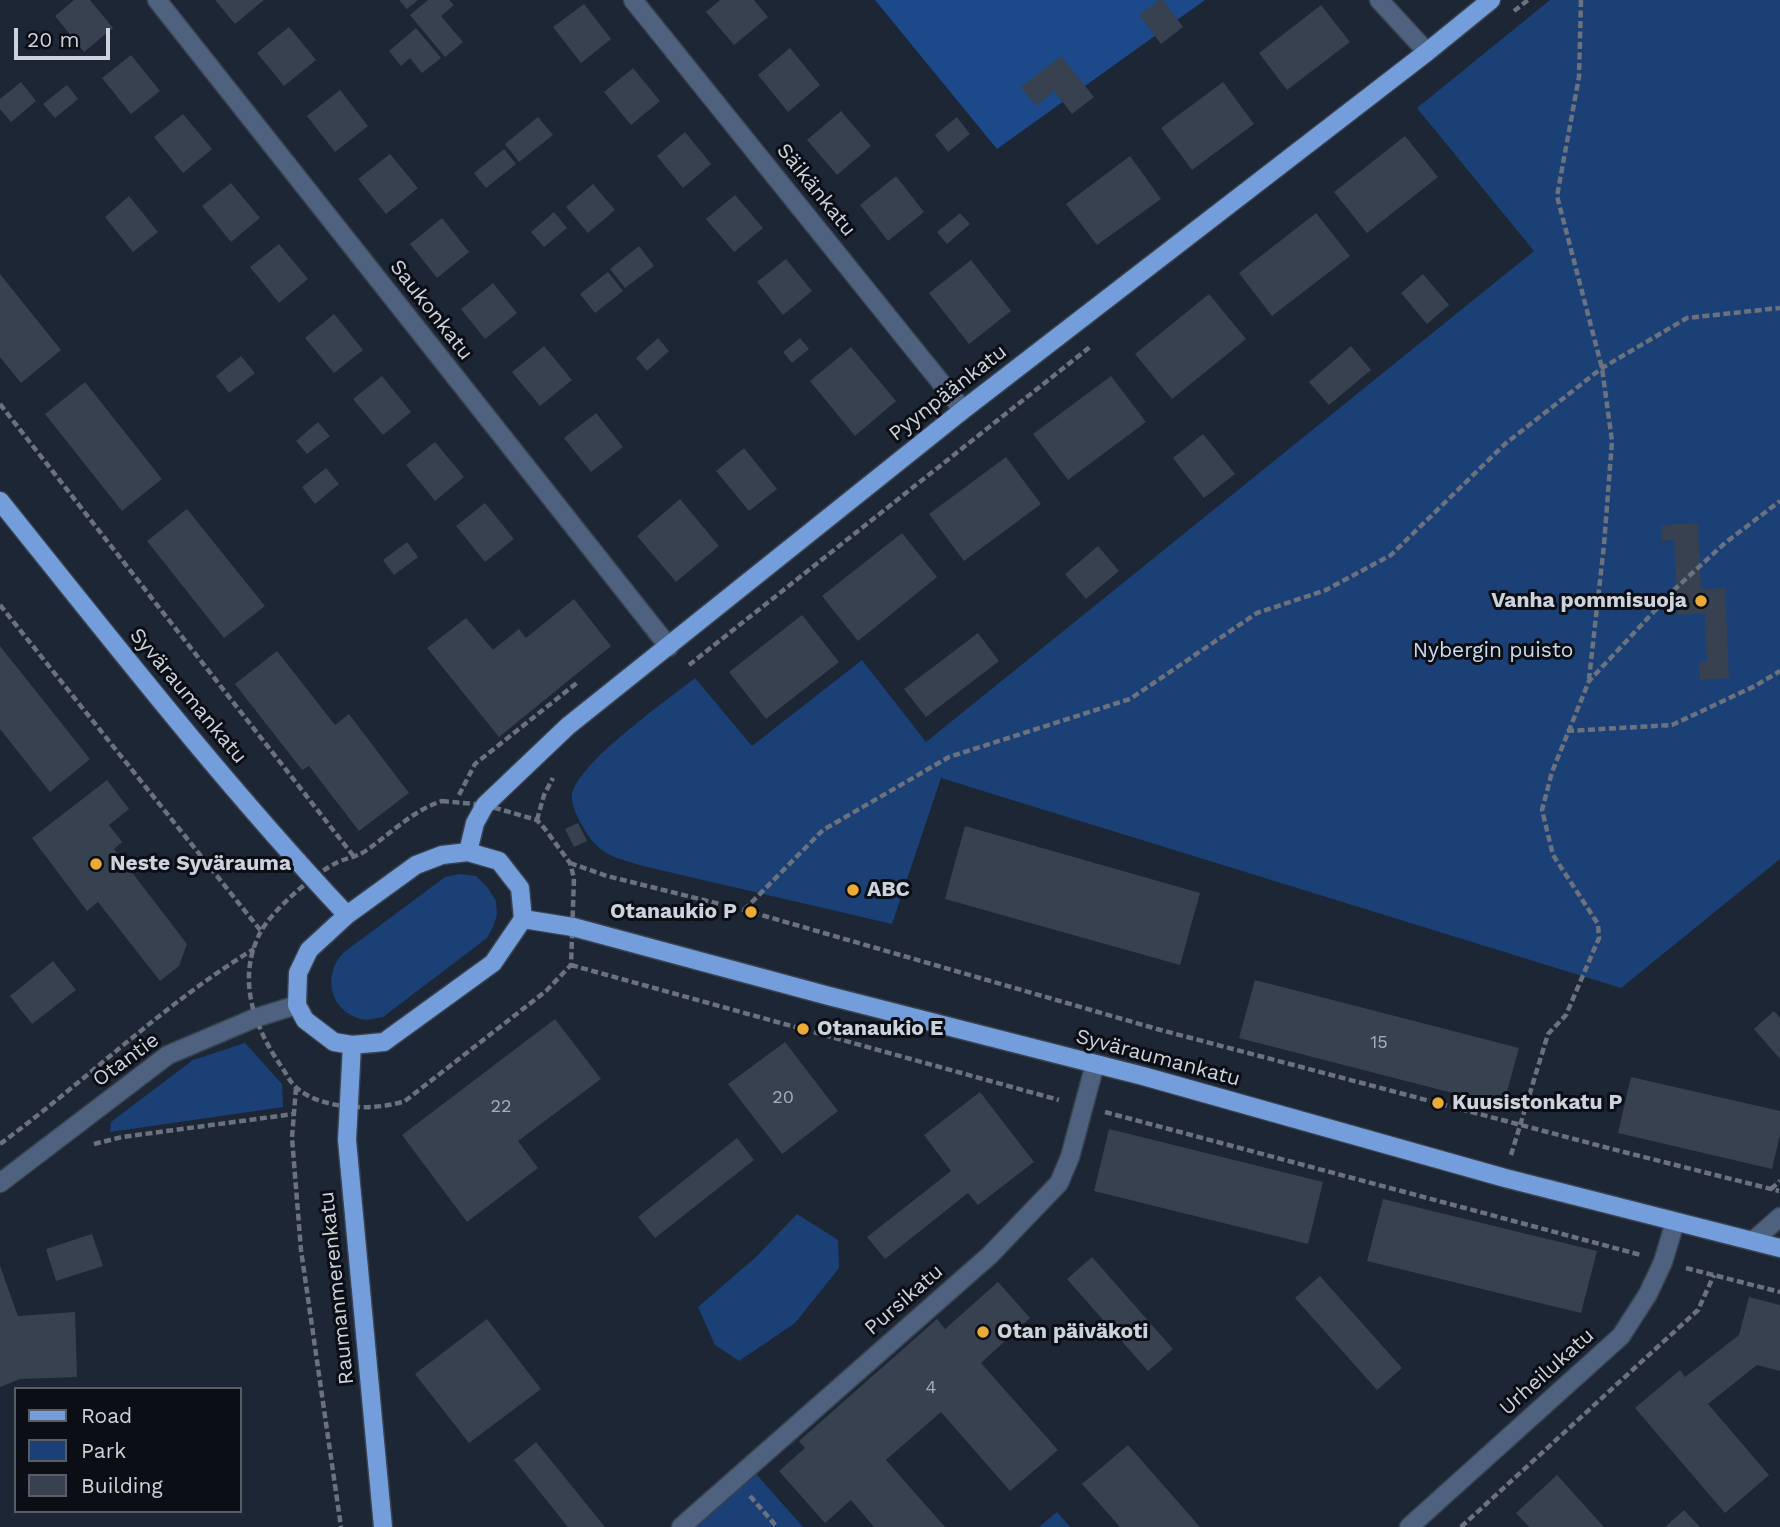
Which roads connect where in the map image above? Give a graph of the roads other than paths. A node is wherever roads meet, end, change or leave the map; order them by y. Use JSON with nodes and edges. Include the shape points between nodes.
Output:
{"nodes":[{"id":1,"x":158,"y":0,"type":"edge"},
{"id":2,"x":633,"y":0,"type":"edge"},
{"id":3,"x":1379,"y":0,"type":"edge"},
{"id":4,"x":1491,"y":0,"type":"edge"},
{"id":5,"x":1427,"y":52,"type":"junction"},
{"id":6,"x":963,"y":410,"type":"junction"},
{"id":7,"x":0,"y":501,"type":"edge"},
{"id":8,"x":669,"y":647,"type":"junction"},
{"id":9,"x":468,"y":852,"type":"junction"},
{"id":10,"x":347,"y":915,"type":"junction"},
{"id":11,"x":523,"y":919,"type":"junction"},
{"id":12,"x":297,"y":1005,"type":"junction"},
{"id":13,"x":352,"y":1045,"type":"junction"},
{"id":14,"x":1095,"y":1064,"type":"junction"},
{"id":15,"x":0,"y":1183,"type":"edge"},
{"id":16,"x":1780,"y":1217,"type":"edge"},
{"id":17,"x":1675,"y":1222,"type":"junction"},
{"id":18,"x":1754,"y":1240,"type":"junction"},
{"id":19,"x":1780,"y":1248,"type":"edge"},
{"id":20,"x":383,"y":1527,"type":"edge"},
{"id":21,"x":681,"y":1527,"type":"edge"},
{"id":22,"x":1409,"y":1527,"type":"edge"}],
"edges":[{"from":1,"to":8,"type":"street","name":"Saukonkatu"},
{"from":2,"to":6,"type":"street","name":"Säikänkatu"},
{"from":3,"to":5,"type":"street"},
{"from":4,"to":5,"type":"main road","name":"Pyynpäänkatu"},
{"from":5,"to":6,"type":"main road","name":"Pyynpäänkatu"},
{"from":6,"to":8,"type":"main road","name":"Pyynpäänkatu"},
{"from":7,"to":10,"type":"main road","name":"Syväraumankatu","via":[[157,696],[312,880]]},
{"from":8,"to":9,"type":"main road","name":"Pyynpäänkatu","via":[[568,726],[485,805]]},
{"from":9,"to":10,"type":"main road","via":[[416,865]]},
{"from":9,"to":11,"type":"main road","via":[[499,860],[520,888]]},
{"from":10,"to":12,"type":"main road","via":[[309,950],[298,973]]},
{"from":11,"to":13,"type":"main road","via":[[493,963],[472,979],[384,1042]]},
{"from":11,"to":14,"type":"main road","name":"Syväraumankatu","via":[[573,927]]},
{"from":12,"to":13,"type":"main road","via":[[317,1032]]},
{"from":12,"to":15,"type":"street","name":"Otantie","via":[[168,1055]]},
{"from":13,"to":20,"type":"main road","name":"Raumanmerenkatu","via":[[347,1140],[350,1188]]},
{"from":14,"to":17,"type":"main road","name":"Syväraumankatu"},
{"from":14,"to":21,"type":"street","name":"Pursikatu","via":[[1059,1183],[990,1255]]},
{"from":16,"to":18,"type":"street"},
{"from":17,"to":18,"type":"main road","name":"Syväraumankatu"},
{"from":17,"to":22,"type":"street","name":"Urheilukatu","via":[[1648,1294],[1621,1336]]},
{"from":18,"to":19,"type":"main road","name":"Syväraumankatu"}]}
